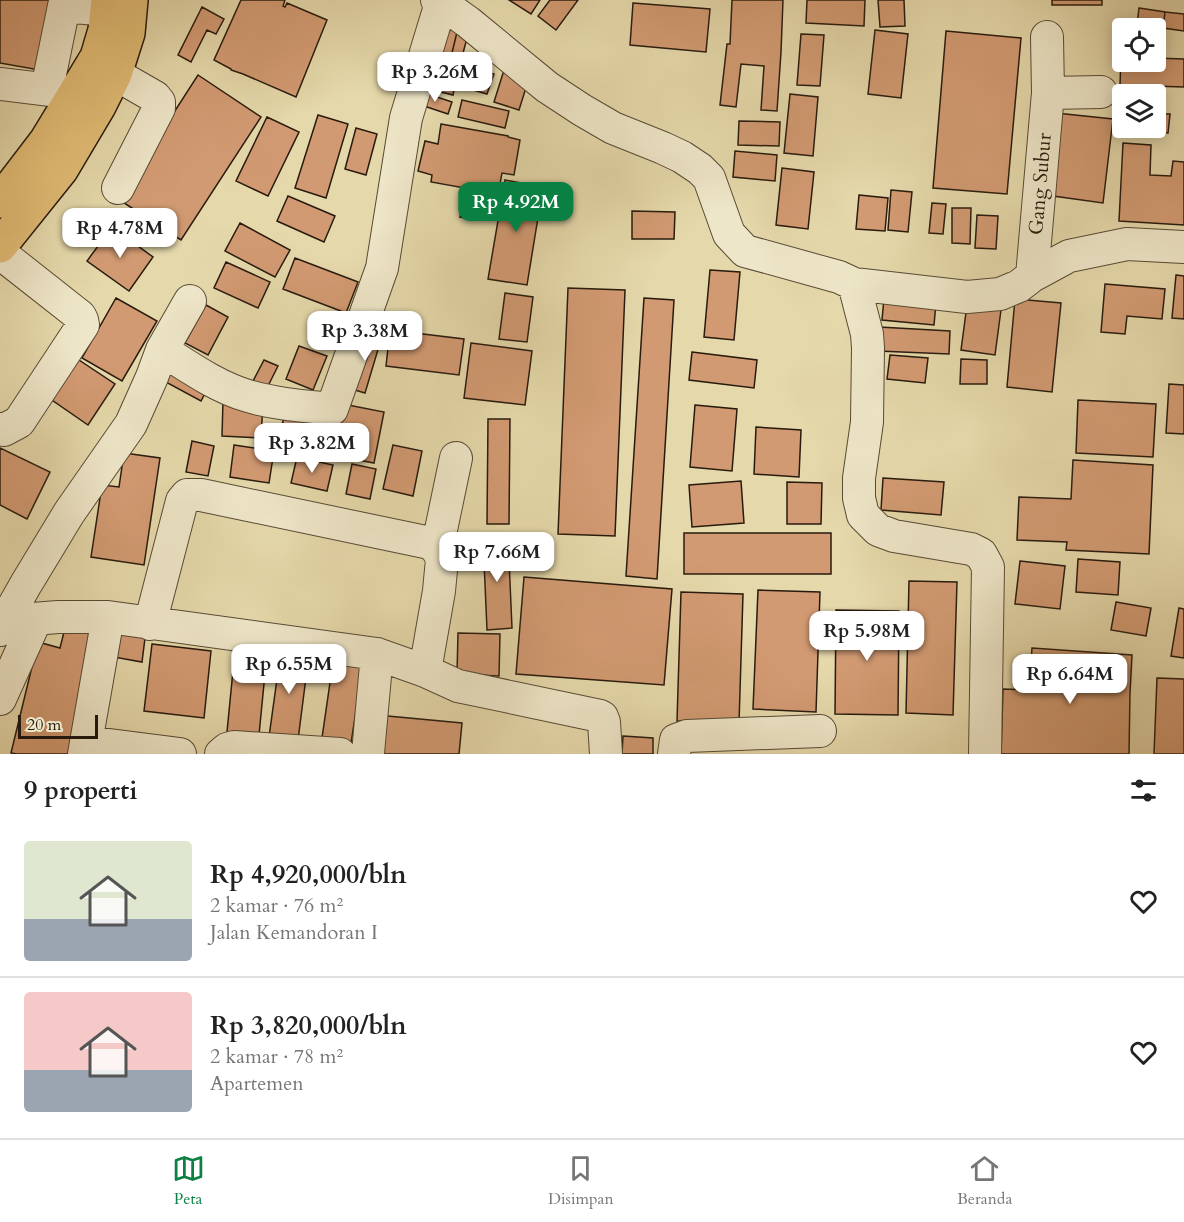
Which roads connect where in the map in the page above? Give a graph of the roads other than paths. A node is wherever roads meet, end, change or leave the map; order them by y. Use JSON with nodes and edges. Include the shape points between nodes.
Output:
{"nodes":[{"id":1,"x":440,"y":1,"type":"edge"},
{"id":2,"x":115,"y":3,"type":"edge"},
{"id":3,"x":1047,"y":38,"type":"dead end"},
{"id":4,"x":0,"y":84,"type":"edge"},
{"id":5,"x":87,"y":84,"type":"junction"},
{"id":6,"x":1101,"y":92,"type":"dead end"},
{"id":7,"x":1048,"y":93,"type":"junction"},
{"id":8,"x":118,"y":188,"type":"dead end"},
{"id":9,"x":0,"y":201,"type":"edge"},
{"id":10,"x":0,"y":246,"type":"edge"},
{"id":11,"x":1184,"y":247,"type":"edge"},
{"id":12,"x":0,"y":253,"type":"edge"},
{"id":13,"x":1032,"y":276,"type":"junction"},
{"id":14,"x":854,"y":284,"type":"junction"},
{"id":15,"x":190,"y":301,"type":"dead end"},
{"id":16,"x":162,"y":350,"type":"junction"},
{"id":17,"x":0,"y":429,"type":"edge"},
{"id":18,"x":456,"y":458,"type":"dead end"},
{"id":19,"x":437,"y":549,"type":"junction"},
{"id":20,"x":108,"y":617,"type":"junction"},
{"id":21,"x":11,"y":621,"type":"edge"},
{"id":22,"x":150,"y":624,"type":"junction"},
{"id":23,"x":377,"y":654,"type":"junction"},
{"id":24,"x":425,"y":671,"type":"junction"},
{"id":25,"x":0,"y":699,"type":"edge"},
{"id":26,"x":820,"y":731,"type":"dead end"},
{"id":27,"x":86,"y":743,"type":"edge"},
{"id":28,"x":180,"y":754,"type":"edge"},
{"id":29,"x":221,"y":754,"type":"edge"},
{"id":30,"x":340,"y":754,"type":"edge"},
{"id":31,"x":367,"y":754,"type":"edge"},
{"id":32,"x":606,"y":754,"type":"edge"},
{"id":33,"x":674,"y":754,"type":"edge"},
{"id":34,"x":984,"y":754,"type":"edge"}],
"edges":[{"from":1,"to":14,"type":"street","via":[[547,87],[582,110],[613,128],[673,152],[700,169],[709,178],[729,234],[745,251]]},
{"from":1,"to":16,"type":"street","via":[[406,118],[382,268],[332,409],[248,396],[206,377]]},
{"from":2,"to":5,"type":"main road"},
{"from":2,"to":5,"type":"street","via":[[64,6]]},
{"from":3,"to":7,"type":"street","name":"Gang Subur"},
{"from":4,"to":5,"type":"street"},
{"from":5,"to":8,"type":"street","via":[[155,97],[159,102]]},
{"from":5,"to":9,"type":"main road"},
{"from":5,"to":10,"type":"main road","via":[[61,170]]},
{"from":6,"to":7,"type":"street"},
{"from":7,"to":13,"type":"street","name":"Gang Subur"},
{"from":11,"to":13,"type":"street","via":[[1127,244],[1069,256]]},
{"from":12,"to":17,"type":"street","via":[[80,316],[83,325],[19,422]]},
{"from":13,"to":14,"type":"street","via":[[1000,294],[967,297]]},
{"from":14,"to":34,"type":"street","via":[[867,334],[867,422],[859,478],[863,515],[878,530],[894,536],[971,549],[981,554],[988,567]]},
{"from":15,"to":16,"type":"street"},
{"from":16,"to":21,"type":"street","via":[[131,424],[69,513]]},
{"from":18,"to":19,"type":"street"},
{"from":19,"to":22,"type":"street","via":[[430,543],[187,495],[182,501]]},
{"from":19,"to":24,"type":"street","via":[[442,559],[439,591]]},
{"from":20,"to":21,"type":"street"},
{"from":20,"to":22,"type":"street"},
{"from":20,"to":27,"type":"street"},
{"from":21,"to":25,"type":"street"},
{"from":22,"to":23,"type":"street"},
{"from":23,"to":24,"type":"street"},
{"from":23,"to":31,"type":"street"},
{"from":24,"to":32,"type":"street","via":[[458,686],[600,716],[604,722]]},
{"from":26,"to":33,"type":"street","via":[[687,736],[676,740]]},
{"from":27,"to":28,"type":"street"},
{"from":29,"to":30,"type":"street","via":[[234,747]]}]}
